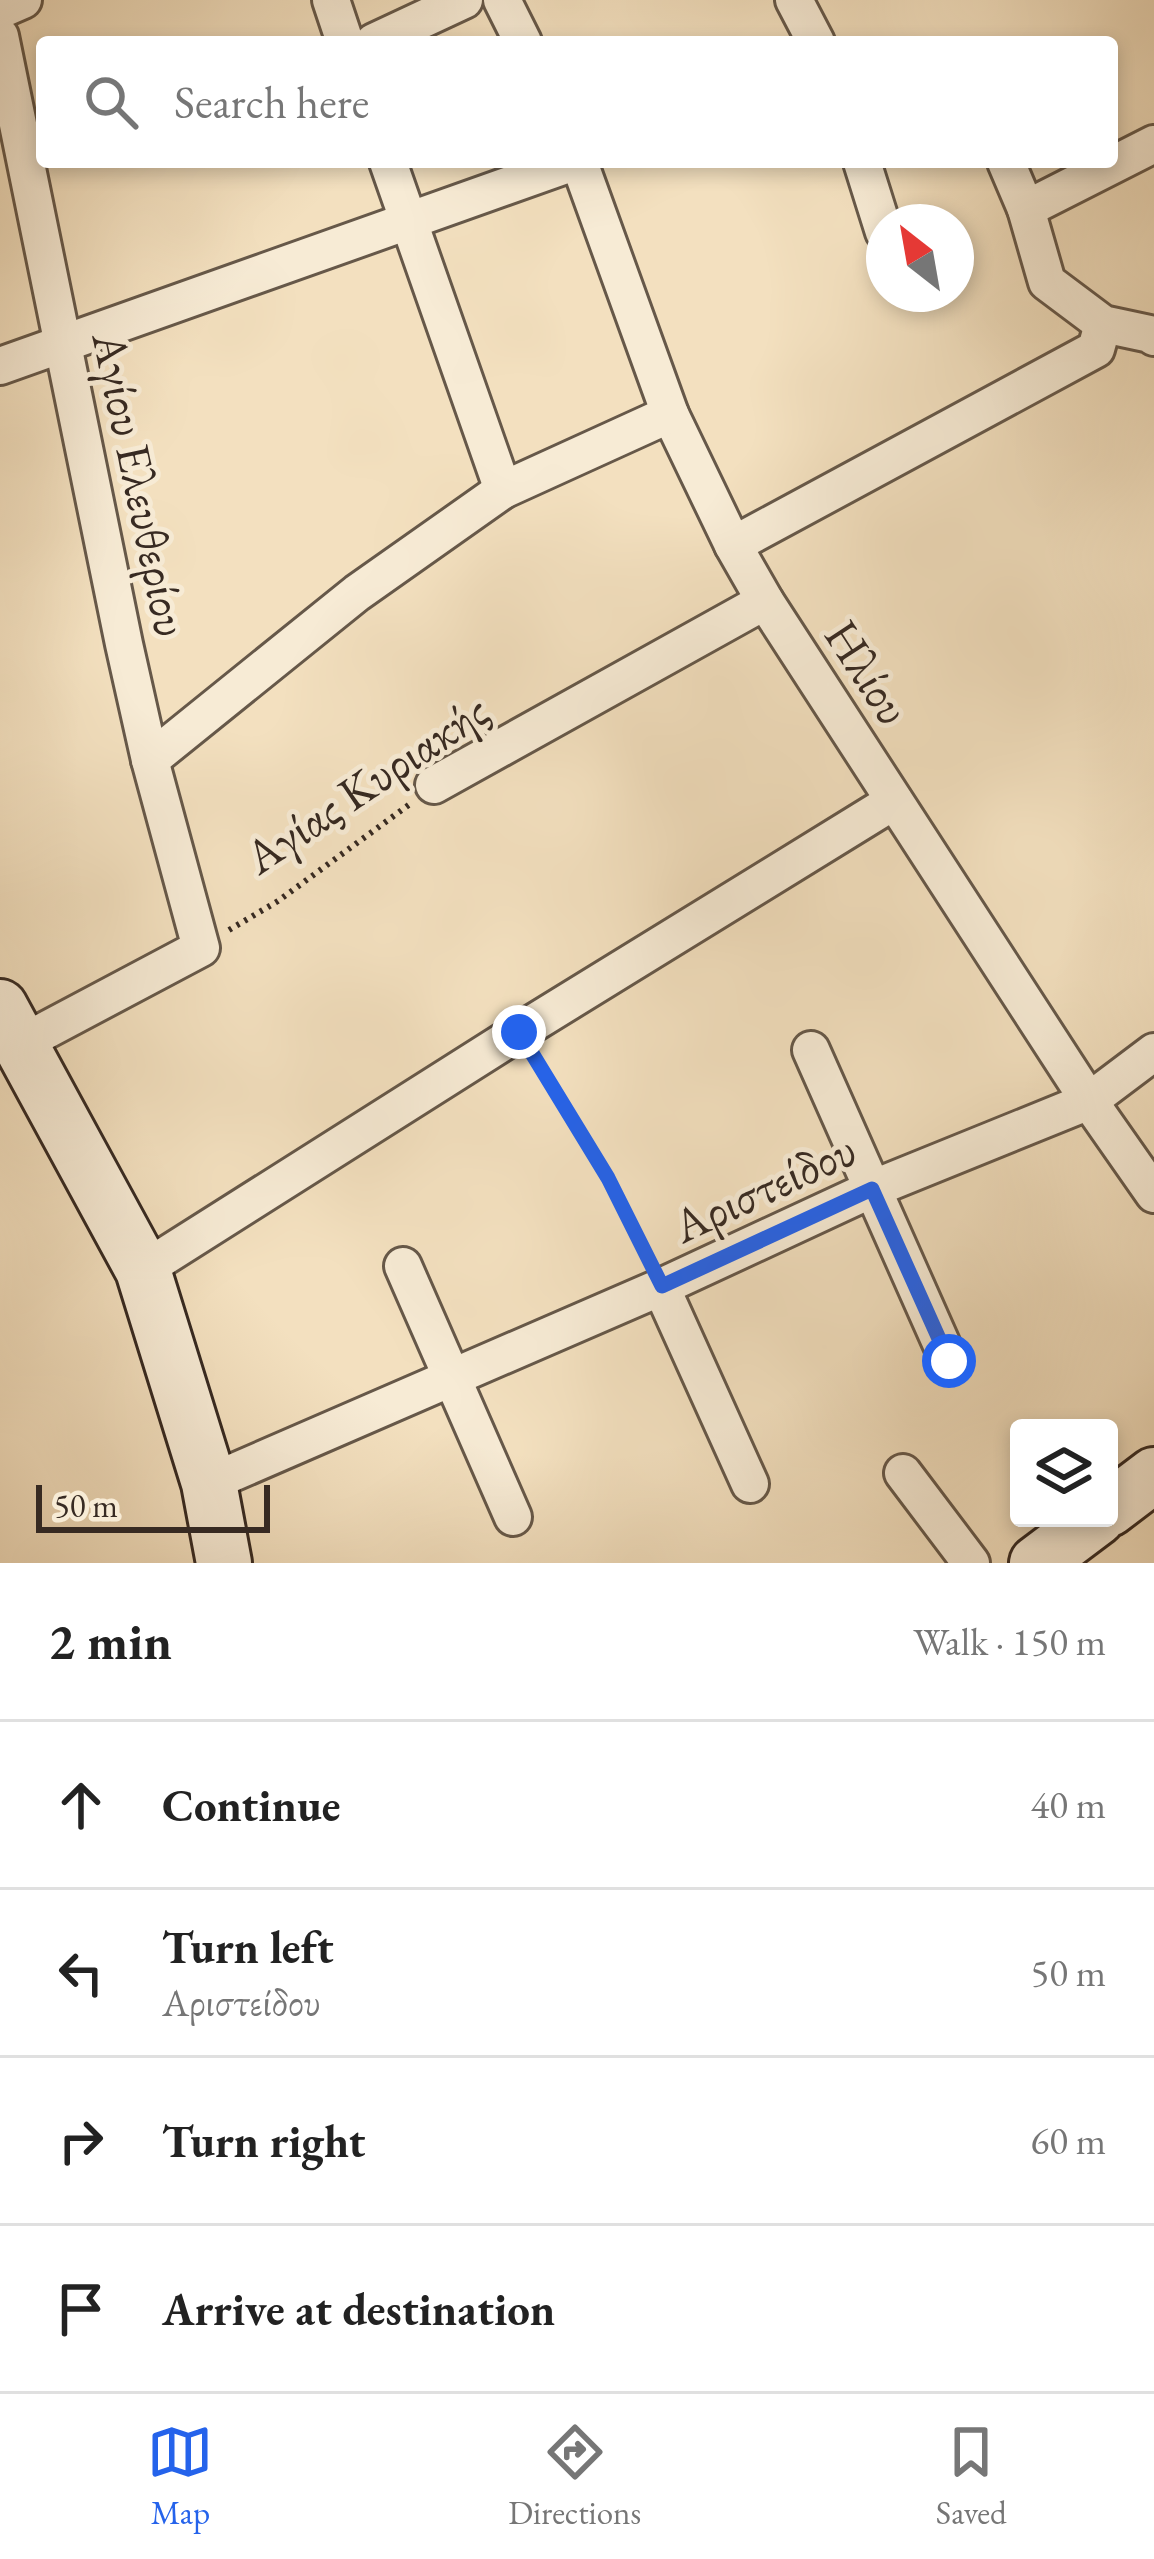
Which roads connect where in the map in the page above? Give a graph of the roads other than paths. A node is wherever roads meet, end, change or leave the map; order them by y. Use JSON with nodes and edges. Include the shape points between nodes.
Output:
{"nodes":[{"id":1,"x":23,"y":0,"type":"edge"},
{"id":2,"x":331,"y":0,"type":"edge"},
{"id":3,"x":464,"y":0,"type":"edge"},
{"id":4,"x":502,"y":0,"type":"edge"},
{"id":5,"x":794,"y":0,"type":"edge"},
{"id":6,"x":0,"y":10,"type":"edge"},
{"id":7,"x":0,"y":36,"type":"edge"},
{"id":8,"x":343,"y":36,"type":"edge"},
{"id":9,"x":387,"y":36,"type":"edge"},
{"id":10,"x":520,"y":36,"type":"edge"},
{"id":11,"x":813,"y":36,"type":"edge"},
{"id":12,"x":1154,"y":144,"type":"edge"},
{"id":13,"x":1118,"y":162,"type":"edge"},
{"id":14,"x":390,"y":168,"type":"edge"},
{"id":15,"x":559,"y":168,"type":"edge"},
{"id":16,"x":578,"y":168,"type":"edge"},
{"id":17,"x":864,"y":168,"type":"edge"},
{"id":18,"x":1009,"y":168,"type":"edge"},
{"id":19,"x":1107,"y":168,"type":"edge"},
{"id":20,"x":875,"y":204,"type":"edge"},
{"id":21,"x":1026,"y":209,"type":"junction"},
{"id":22,"x":410,"y":220,"type":"junction"},
{"id":23,"x":1103,"y":324,"type":"junction"},
{"id":24,"x":1154,"y":337,"type":"edge"},
{"id":25,"x":63,"y":344,"type":"junction"},
{"id":26,"x":0,"y":366,"type":"edge"},
{"id":27,"x":670,"y":413,"type":"junction"},
{"id":28,"x":502,"y":490,"type":"junction"},
{"id":29,"x":733,"y":545,"type":"junction"},
{"id":30,"x":765,"y":602,"type":"junction"},
{"id":31,"x":150,"y":760,"type":"junction"},
{"id":32,"x":434,"y":785,"type":"road end"},
{"id":33,"x":894,"y":801,"type":"junction"},
{"id":34,"x":10,"y":1025,"type":"edge"},
{"id":35,"x":811,"y":1050,"type":"dead end"},
{"id":36,"x":1154,"y":1052,"type":"edge"},
{"id":37,"x":1088,"y":1101,"type":"junction"},
{"id":38,"x":872,"y":1189,"type":"junction"},
{"id":39,"x":1154,"y":1194,"type":"edge"},
{"id":40,"x":404,"y":1266,"type":"dead end"},
{"id":41,"x":143,"y":1270,"type":"junction"},
{"id":42,"x":662,"y":1286,"type":"junction"},
{"id":43,"x":949,"y":1361,"type":"dead end"},
{"id":44,"x":453,"y":1376,"type":"junction"},
{"id":45,"x":903,"y":1473,"type":"dead end"},
{"id":46,"x":1154,"y":1475,"type":"edge"},
{"id":47,"x":209,"y":1483,"type":"junction"},
{"id":48,"x":750,"y":1484,"type":"dead end"},
{"id":49,"x":1118,"y":1502,"type":"edge"},
{"id":50,"x":513,"y":1517,"type":"dead end"},
{"id":51,"x":1085,"y":1527,"type":"edge"},
{"id":52,"x":224,"y":1563,"type":"edge"},
{"id":53,"x":971,"y":1563,"type":"edge"},
{"id":54,"x":1037,"y":1563,"type":"edge"}],
"edges":[{"from":1,"to":6,"type":"street"},
{"from":2,"to":8,"type":"street"},
{"from":3,"to":9,"type":"street"},
{"from":4,"to":10,"type":"street"},
{"from":5,"to":11,"type":"street"},
{"from":7,"to":25,"type":"street","name":"Αγίου Ελευθερίου"},
{"from":12,"to":13,"type":"street"},
{"from":14,"to":22,"type":"street"},
{"from":15,"to":22,"type":"street"},
{"from":16,"to":27,"type":"street","name":"Ηλίου"},
{"from":17,"to":20,"type":"street"},
{"from":18,"to":21,"type":"street"},
{"from":19,"to":21,"type":"street"},
{"from":21,"to":23,"type":"street","via":[[1048,282]]},
{"from":22,"to":25,"type":"street"},
{"from":22,"to":28,"type":"street"},
{"from":23,"to":24,"type":"street"},
{"from":23,"to":29,"type":"street","via":[[1096,350]]},
{"from":25,"to":26,"type":"street"},
{"from":25,"to":31,"type":"street","name":"Αγίου Ελευθερίου"},
{"from":27,"to":28,"type":"street"},
{"from":27,"to":29,"type":"street","name":"Ηλίου"},
{"from":28,"to":31,"type":"street","via":[[357,593]]},
{"from":29,"to":30,"type":"street","name":"Ηλίου"},
{"from":30,"to":32,"type":"street","name":"Αγίας Κυριακής"},
{"from":30,"to":33,"type":"street","name":"Ηλίου"},
{"from":31,"to":34,"type":"street","name":"Αγίου Ελευθερίου","via":[[201,948]]},
{"from":33,"to":37,"type":"street","name":"Ηλίου"},
{"from":33,"to":41,"type":"street"},
{"from":34,"to":41,"type":"street"},
{"from":35,"to":38,"type":"street"},
{"from":36,"to":37,"type":"street","name":"Αριστείδου"},
{"from":37,"to":38,"type":"street","name":"Αριστείδου"},
{"from":37,"to":39,"type":"street","name":"Ηλίου"},
{"from":38,"to":42,"type":"street","name":"Αριστείδου"},
{"from":38,"to":43,"type":"street"},
{"from":40,"to":44,"type":"street"},
{"from":41,"to":47,"type":"street"},
{"from":42,"to":44,"type":"street","name":"Αριστείδου"},
{"from":42,"to":48,"type":"street"},
{"from":44,"to":47,"type":"street","name":"Αριστείδου"},
{"from":44,"to":50,"type":"street"},
{"from":45,"to":53,"type":"street"},
{"from":46,"to":49,"type":"street"},
{"from":47,"to":52,"type":"street"},
{"from":51,"to":54,"type":"street"}]}
